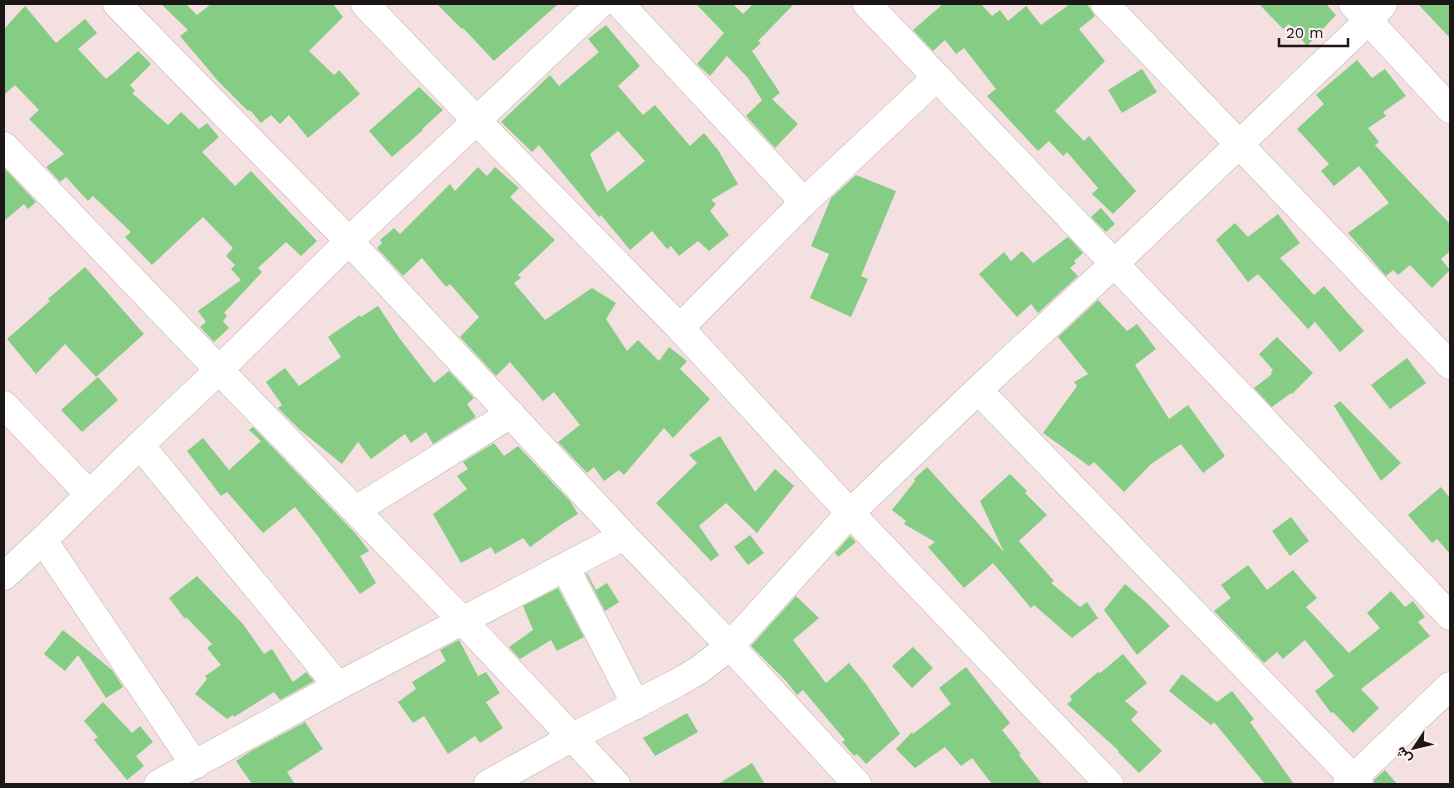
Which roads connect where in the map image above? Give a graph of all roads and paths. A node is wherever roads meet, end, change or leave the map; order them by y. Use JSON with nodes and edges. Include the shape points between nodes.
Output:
{"nodes":[{"id":1,"x":118,"y":4,"type":"edge"},
{"id":2,"x":365,"y":4,"type":"edge"},
{"id":3,"x":600,"y":4,"type":"edge"},
{"id":4,"x":620,"y":4,"type":"edge"},
{"id":5,"x":867,"y":4,"type":"edge"},
{"id":6,"x":1105,"y":4,"type":"edge"},
{"id":7,"x":1368,"y":9,"type":"edge"},
{"id":8,"x":938,"y":77,"type":"junction"},
{"id":9,"x":1450,"y":109,"type":"edge"},
{"id":10,"x":476,"y":120,"type":"junction"},
{"id":11,"x":1238,"y":144,"type":"junction"},
{"id":12,"x":4,"y":146,"type":"edge"},
{"id":13,"x":804,"y":202,"type":"junction"},
{"id":14,"x":348,"y":241,"type":"junction"},
{"id":15,"x":1114,"y":264,"type":"junction"},
{"id":16,"x":680,"y":328,"type":"junction"},
{"id":17,"x":1450,"y":365,"type":"edge"},
{"id":18,"x":219,"y":370,"type":"junction"},
{"id":19,"x":978,"y":390,"type":"junction"},
{"id":20,"x":4,"y":405,"type":"edge"},
{"id":21,"x":511,"y":414,"type":"junction"},
{"id":22,"x":140,"y":445,"type":"junction"},
{"id":23,"x":90,"y":494,"type":"junction"},
{"id":24,"x":356,"y":510,"type":"junction"},
{"id":25,"x":850,"y":513,"type":"junction"},
{"id":26,"x":624,"y":536,"type":"junction"},
{"id":27,"x":43,"y":540,"type":"junction"},
{"id":28,"x":565,"y":567,"type":"junction"},
{"id":29,"x":4,"y":576,"type":"edge"},
{"id":30,"x":1450,"y":616,"type":"edge"},
{"id":31,"x":463,"y":620,"type":"junction"},
{"id":32,"x":730,"y":646,"type":"junction"},
{"id":33,"x":338,"y":686,"type":"junction"},
{"id":34,"x":1450,"y":686,"type":"edge"},
{"id":35,"x":636,"y":705,"type":"junction"},
{"id":36,"x":573,"y":737,"type":"junction"},
{"id":37,"x":176,"y":777,"type":"edge"},
{"id":38,"x":1353,"y":782,"type":"edge"},
{"id":39,"x":488,"y":784,"type":"edge"},
{"id":40,"x":616,"y":784,"type":"edge"},
{"id":41,"x":857,"y":784,"type":"edge"},
{"id":42,"x":1110,"y":784,"type":"edge"}],
"edges":[{"from":1,"to":14,"type":"street"},
{"from":2,"to":10,"type":"street"},
{"from":3,"to":10,"type":"street"},
{"from":4,"to":13,"type":"street"},
{"from":5,"to":8,"type":"street"},
{"from":6,"to":11,"type":"street"},
{"from":7,"to":9,"type":"street"},
{"from":7,"to":11,"type":"street"},
{"from":8,"to":13,"type":"street"},
{"from":8,"to":15,"type":"street"},
{"from":10,"to":14,"type":"street"},
{"from":10,"to":16,"type":"street"},
{"from":11,"to":15,"type":"street"},
{"from":11,"to":17,"type":"street"},
{"from":12,"to":18,"type":"street"},
{"from":13,"to":16,"type":"street"},
{"from":14,"to":18,"type":"street"},
{"from":14,"to":21,"type":"street"},
{"from":15,"to":19,"type":"street"},
{"from":15,"to":30,"type":"street"},
{"from":16,"to":25,"type":"street"},
{"from":18,"to":22,"type":"street"},
{"from":18,"to":24,"type":"street"},
{"from":19,"to":25,"type":"street"},
{"from":19,"to":38,"type":"street"},
{"from":20,"to":23,"type":"street"},
{"from":21,"to":24,"type":"street"},
{"from":21,"to":26,"type":"street"},
{"from":22,"to":23,"type":"street"},
{"from":22,"to":33,"type":"street"},
{"from":23,"to":27,"type":"street"},
{"from":24,"to":31,"type":"street"},
{"from":25,"to":32,"type":"street"},
{"from":25,"to":42,"type":"street"},
{"from":26,"to":28,"type":"street"},
{"from":26,"to":32,"type":"street"},
{"from":27,"to":29,"type":"street"},
{"from":27,"to":37,"type":"street"},
{"from":28,"to":31,"type":"street"},
{"from":28,"to":35,"type":"street"},
{"from":31,"to":33,"type":"street"},
{"from":31,"to":36,"type":"street"},
{"from":32,"to":35,"type":"street","via":[[699,670]]},
{"from":32,"to":41,"type":"street"},
{"from":33,"to":37,"type":"street"},
{"from":34,"to":38,"type":"street"},
{"from":35,"to":36,"type":"street"},
{"from":36,"to":39,"type":"street"},
{"from":36,"to":40,"type":"street"}]}
